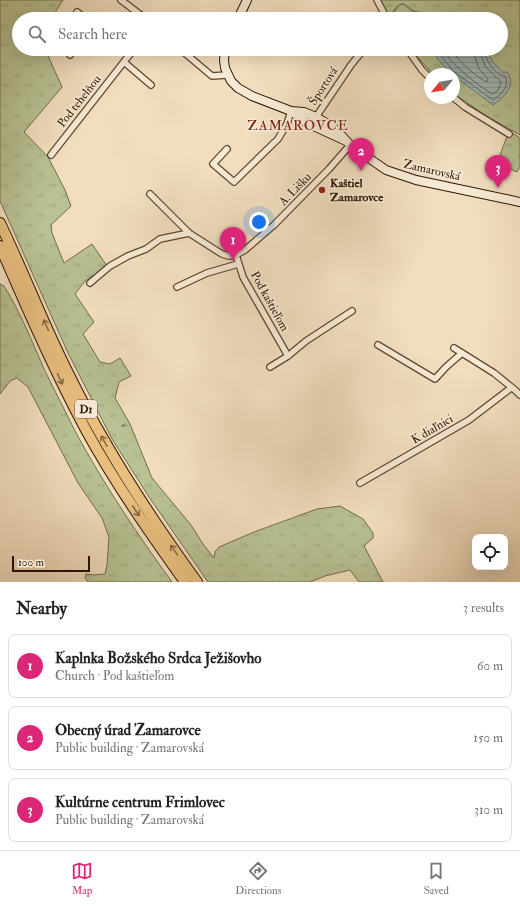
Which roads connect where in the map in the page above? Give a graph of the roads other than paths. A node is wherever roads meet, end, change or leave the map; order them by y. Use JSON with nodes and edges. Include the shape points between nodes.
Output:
{"nodes":[{"id":1,"x":121,"y":0,"type":"edge"},
{"id":2,"x":247,"y":0,"type":"edge"},
{"id":3,"x":377,"y":0,"type":"edge"},
{"id":4,"x":137,"y":12,"type":"edge"},
{"id":5,"x":241,"y":12,"type":"edge"},
{"id":6,"x":383,"y":12,"type":"edge"},
{"id":7,"x":129,"y":56,"type":"edge"},
{"id":8,"x":188,"y":56,"type":"edge"},
{"id":9,"x":225,"y":56,"type":"edge"},
{"id":10,"x":358,"y":56,"type":"edge"},
{"id":11,"x":412,"y":56,"type":"edge"},
{"id":12,"x":124,"y":62,"type":"junction"},
{"id":13,"x":424,"y":72,"type":"edge"},
{"id":14,"x":227,"y":75,"type":"junction"},
{"id":15,"x":152,"y":85,"type":"dead end"},
{"id":16,"x":460,"y":103,"type":"edge"},
{"id":17,"x":291,"y":111,"type":"junction"},
{"id":18,"x":316,"y":117,"type":"junction"},
{"id":19,"x":509,"y":134,"type":"dead end"},
{"id":20,"x":348,"y":144,"type":"junction"},
{"id":21,"x":227,"y":149,"type":"dead end"},
{"id":22,"x":51,"y":154,"type":"dead end"},
{"id":23,"x":150,"y":194,"type":"dead end"},
{"id":24,"x":520,"y":202,"type":"edge"},
{"id":25,"x":0,"y":223,"type":"edge"},
{"id":26,"x":189,"y":233,"type":"junction"},
{"id":27,"x":0,"y":246,"type":"edge"},
{"id":28,"x":236,"y":255,"type":"junction"},
{"id":29,"x":238,"y":264,"type":"junction"},
{"id":30,"x":90,"y":283,"type":"dead end"},
{"id":31,"x":177,"y":287,"type":"dead end"},
{"id":32,"x":352,"y":311,"type":"dead end"},
{"id":33,"x":378,"y":345,"type":"dead end"},
{"id":34,"x":454,"y":348,"type":"dead end"},
{"id":35,"x":462,"y":353,"type":"junction"},
{"id":36,"x":288,"y":356,"type":"junction"},
{"id":37,"x":270,"y":367,"type":"dead end"},
{"id":38,"x":516,"y":388,"type":"edge"},
{"id":39,"x":520,"y":395,"type":"edge"},
{"id":40,"x":360,"y":483,"type":"dead end"},
{"id":41,"x":185,"y":582,"type":"edge"},
{"id":42,"x":197,"y":582,"type":"edge"}],
"edges":[{"from":1,"to":4,"type":"street"},
{"from":2,"to":5,"type":"main road"},
{"from":3,"to":6,"type":"street"},
{"from":7,"to":12,"type":"street","name":"Pod tehelňou"},
{"from":8,"to":14,"type":"street","via":[[212,76]]},
{"from":9,"to":14,"type":"main road"},
{"from":10,"to":18,"type":"street","name":"Športová"},
{"from":11,"to":13,"type":"street"},
{"from":12,"to":15,"type":"street"},
{"from":12,"to":22,"type":"street","name":"Pod tehelňou"},
{"from":14,"to":17,"type":"main road","name":"Zamarovská","via":[[244,92]]},
{"from":16,"to":19,"type":"street"},
{"from":17,"to":18,"type":"main road","name":"Zamarovská","via":[[304,112]]},
{"from":17,"to":20,"type":"main road","name":"Zamarovská","via":[[307,123]]},
{"from":17,"to":21,"type":"street","via":[[278,139],[234,182],[214,164]]},
{"from":18,"to":20,"type":"main road","name":"Zamarovská","via":[[331,126]]},
{"from":20,"to":24,"type":"main road","name":"Zamarovská","via":[[386,170],[400,176]]},
{"from":20,"to":28,"type":"street","name":"A. Lišku","via":[[329,169],[274,225]]},
{"from":23,"to":26,"type":"street"},
{"from":42,"to":25,"type":"highway","number":"D1","one_way":true,"via":[[153,521],[95,426],[68,374]]},
{"from":26,"to":28,"type":"street","via":[[222,254]]},
{"from":26,"to":30,"type":"street","via":[[160,239],[146,249],[110,266]]},
{"from":27,"to":41,"type":"highway","number":"D1","one_way":true,"via":[[60,380],[86,430],[144,524]]},
{"from":28,"to":29,"type":"street","name":"Pod kaštieľom"},
{"from":29,"to":31,"type":"street","via":[[207,273]]},
{"from":29,"to":36,"type":"street","name":"Pod kaštieľom"},
{"from":32,"to":36,"type":"street"},
{"from":33,"to":35,"type":"street","via":[[435,379]]},
{"from":34,"to":35,"type":"street"},
{"from":35,"to":38,"type":"street"},
{"from":36,"to":37,"type":"street"},
{"from":38,"to":39,"type":"street"},
{"from":38,"to":40,"type":"street","name":"K diaľnici","via":[[469,420]]}]}
